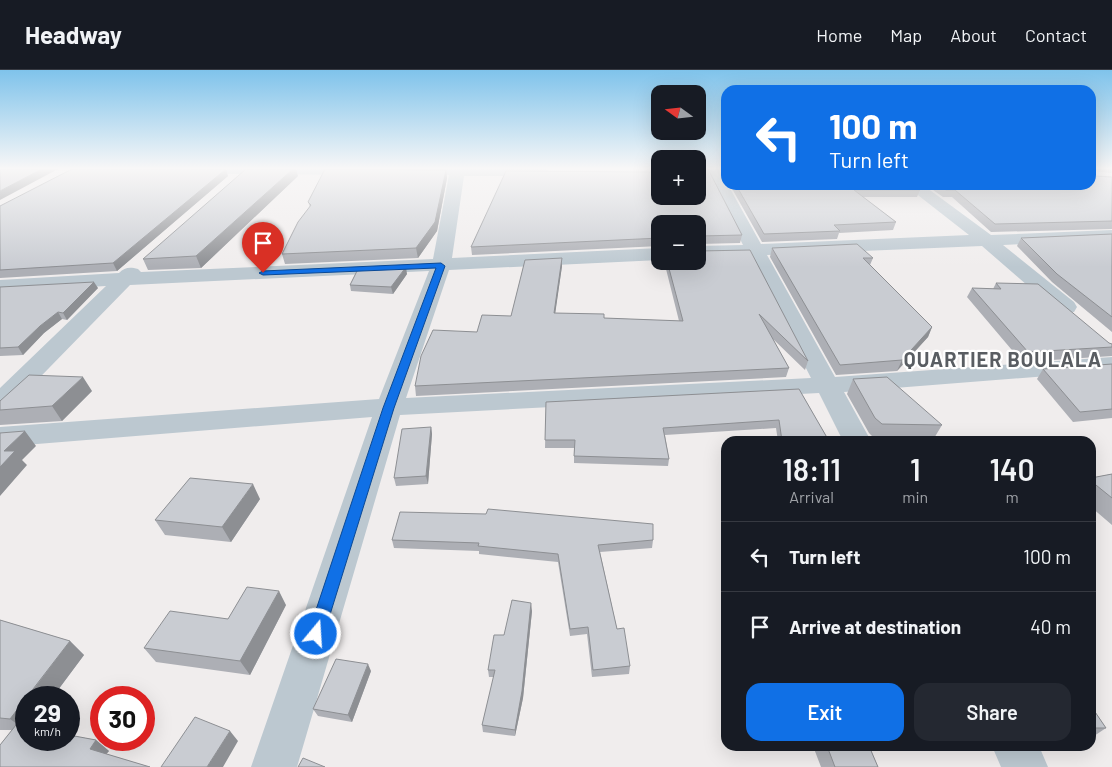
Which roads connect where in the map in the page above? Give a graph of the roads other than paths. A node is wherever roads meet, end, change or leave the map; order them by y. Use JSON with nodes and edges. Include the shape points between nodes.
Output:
{"nodes":[{"id":1,"x":452,"y":202,"type":"edge"},
{"id":2,"x":729,"y":202,"type":"edge"},
{"id":3,"x":935,"y":202,"type":"edge"},
{"id":4,"x":1112,"y":235,"type":"edge"},
{"id":5,"x":985,"y":239,"type":"junction"},
{"id":6,"x":754,"y":249,"type":"junction"},
{"id":7,"x":706,"y":252,"type":"edge"},
{"id":8,"x":651,"y":254,"type":"edge"},
{"id":9,"x":146,"y":259,"type":"edge"},
{"id":10,"x":441,"y":266,"type":"junction"},
{"id":11,"x":124,"y":279,"type":"junction"},
{"id":12,"x":0,"y":286,"type":"edge"},
{"id":13,"x":1082,"y":321,"type":"edge"},
{"id":14,"x":1112,"y":364,"type":"edge"},
{"id":15,"x":828,"y":385,"type":"junction"},
{"id":16,"x":0,"y":403,"type":"edge"},
{"id":17,"x":389,"y":408,"type":"junction"},
{"id":18,"x":854,"y":436,"type":"edge"},
{"id":19,"x":0,"y":437,"type":"edge"},
{"id":20,"x":1017,"y":751,"type":"edge"},
{"id":21,"x":274,"y":767,"type":"edge"},
{"id":22,"x":1025,"y":767,"type":"edge"}],
"edges":[{"from":1,"to":10,"type":"street"},
{"from":2,"to":6,"type":"street"},
{"from":3,"to":5,"type":"street"},
{"from":4,"to":5,"type":"street"},
{"from":5,"to":6,"type":"street"},
{"from":5,"to":13,"type":"street"},
{"from":6,"to":7,"type":"street"},
{"from":6,"to":15,"type":"street"},
{"from":8,"to":10,"type":"street"},
{"from":9,"to":11,"type":"street"},
{"from":10,"to":11,"type":"street"},
{"from":10,"to":17,"type":"street"},
{"from":11,"to":12,"type":"street"},
{"from":11,"to":16,"type":"street"},
{"from":14,"to":15,"type":"street"},
{"from":15,"to":17,"type":"street"},
{"from":15,"to":18,"type":"street"},
{"from":17,"to":19,"type":"street"},
{"from":17,"to":21,"type":"street"},
{"from":20,"to":22,"type":"street"}]}
